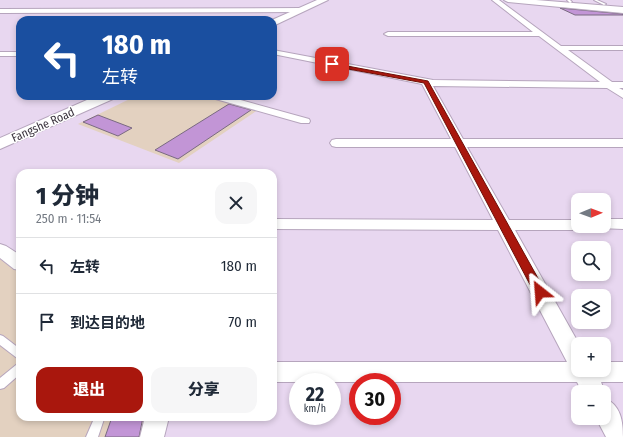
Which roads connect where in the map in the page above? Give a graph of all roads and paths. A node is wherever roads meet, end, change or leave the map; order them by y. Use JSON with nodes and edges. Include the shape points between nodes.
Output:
{"nodes":[{"id":1,"x":324,"y":0,"type":"edge"},
{"id":2,"x":495,"y":0,"type":"edge"},
{"id":3,"x":508,"y":0,"type":"edge"},
{"id":4,"x":595,"y":0,"type":"edge"},
{"id":5,"x":605,"y":4,"type":"dead end"},
{"id":6,"x":0,"y":10,"type":"edge"},
{"id":7,"x":301,"y":10,"type":"junction"},
{"id":8,"x":623,"y":10,"type":"edge"},
{"id":9,"x":277,"y":21,"type":"edge"},
{"id":10,"x":388,"y":34,"type":"dead end"},
{"id":11,"x":539,"y":34,"type":"junction"},
{"id":12,"x":559,"y":48,"type":"junction"},
{"id":13,"x":623,"y":48,"type":"edge"},
{"id":14,"x":277,"y":53,"type":"edge"},
{"id":15,"x":0,"y":54,"type":"edge"},
{"id":16,"x":16,"y":54,"type":"edge"},
{"id":17,"x":426,"y":82,"type":"junction"},
{"id":18,"x":608,"y":85,"type":"junction"},
{"id":19,"x":623,"y":85,"type":"edge"},
{"id":20,"x":623,"y":96,"type":"edge"},
{"id":21,"x":99,"y":100,"type":"edge"},
{"id":22,"x":229,"y":100,"type":"edge"},
{"id":23,"x":305,"y":121,"type":"dead end"},
{"id":24,"x":336,"y":143,"type":"dead end"},
{"id":25,"x":459,"y":143,"type":"junction"},
{"id":26,"x":623,"y":143,"type":"edge"},
{"id":27,"x":0,"y":144,"type":"edge"},
{"id":28,"x":277,"y":224,"type":"edge"},
{"id":29,"x":611,"y":224,"type":"edge"},
{"id":30,"x":623,"y":224,"type":"edge"},
{"id":31,"x":504,"y":225,"type":"junction"},
{"id":32,"x":571,"y":225,"type":"edge"},
{"id":33,"x":0,"y":250,"type":"edge"},
{"id":34,"x":16,"y":261,"type":"edge"},
{"id":35,"x":0,"y":339,"type":"edge"},
{"id":36,"x":571,"y":349,"type":"edge"},
{"id":37,"x":16,"y":352,"type":"edge"},
{"id":38,"x":571,"y":368,"type":"edge"},
{"id":39,"x":16,"y":371,"type":"edge"},
{"id":40,"x":611,"y":371,"type":"edge"},
{"id":41,"x":277,"y":372,"type":"edge"},
{"id":42,"x":623,"y":372,"type":"edge"},
{"id":43,"x":0,"y":384,"type":"edge"},
{"id":44,"x":98,"y":421,"type":"edge"},
{"id":45,"x":156,"y":421,"type":"edge"},
{"id":46,"x":611,"y":423,"type":"edge"},
{"id":47,"x":92,"y":437,"type":"edge"},
{"id":48,"x":152,"y":437,"type":"edge"},
{"id":49,"x":619,"y":437,"type":"edge"}],
"edges":[{"from":1,"to":7,"type":"street"},
{"from":2,"to":11,"type":"street"},
{"from":3,"to":8,"type":"street"},
{"from":4,"to":5,"type":"lane"},
{"from":6,"to":7,"type":"street"},
{"from":7,"to":9,"type":"street"},
{"from":10,"to":11,"type":"street"},
{"from":11,"to":12,"type":"street"},
{"from":12,"to":13,"type":"street"},
{"from":12,"to":18,"type":"street"},
{"from":14,"to":17,"type":"street"},
{"from":15,"to":16,"type":"street"},
{"from":17,"to":18,"type":"street"},
{"from":17,"to":25,"type":"street"},
{"from":18,"to":19,"type":"street"},
{"from":18,"to":20,"type":"street"},
{"from":21,"to":27,"type":"street","name":"Fangshe Road"},
{"from":22,"to":23,"type":"street"},
{"from":24,"to":25,"type":"street"},
{"from":25,"to":26,"type":"street"},
{"from":25,"to":31,"type":"street"},
{"from":28,"to":31,"type":"street"},
{"from":29,"to":30,"type":"street"},
{"from":31,"to":32,"type":"street"},
{"from":31,"to":36,"type":"street"},
{"from":33,"to":34,"type":"street"},
{"from":35,"to":37,"type":"lane"},
{"from":38,"to":41,"type":"street"},
{"from":39,"to":43,"type":"lane"},
{"from":40,"to":42,"type":"street"},
{"from":44,"to":47,"type":"lane"},
{"from":45,"to":48,"type":"street"},
{"from":46,"to":49,"type":"street"}]}
